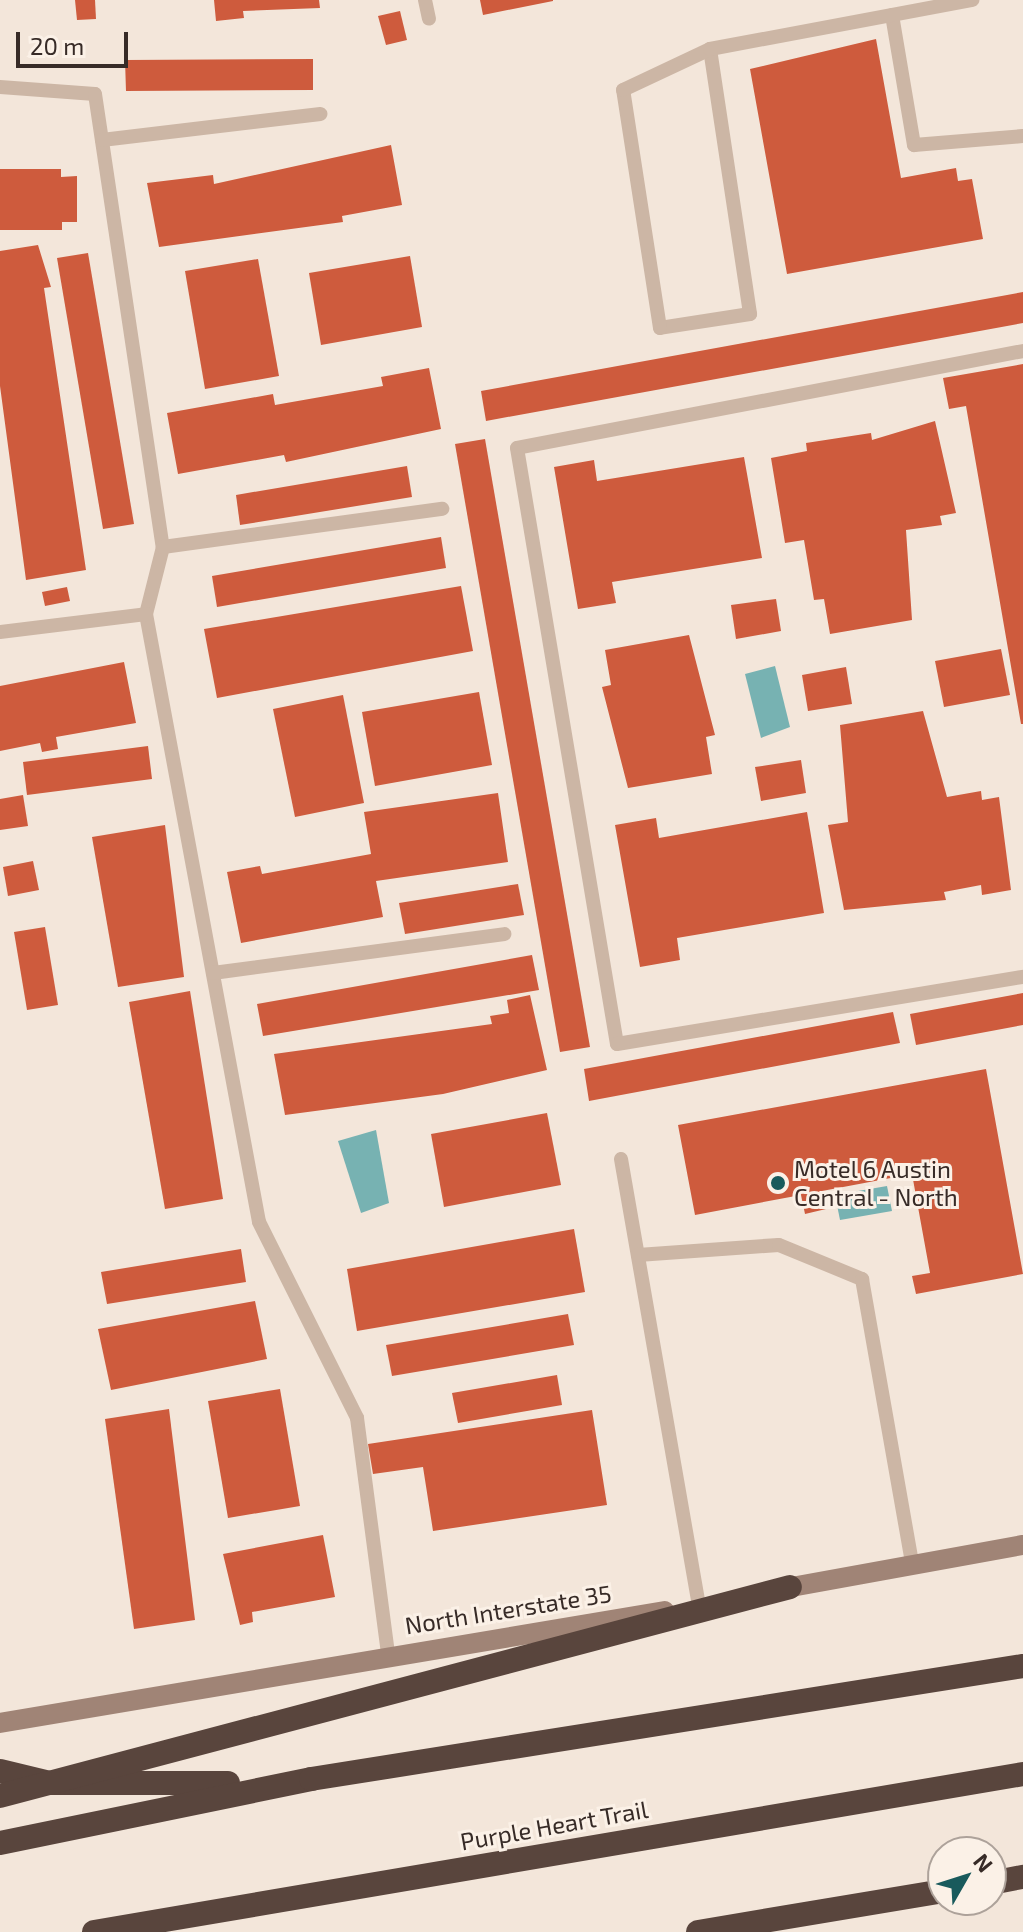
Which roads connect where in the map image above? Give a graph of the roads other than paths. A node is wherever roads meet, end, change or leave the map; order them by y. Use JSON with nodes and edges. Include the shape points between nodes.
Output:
{"nodes":[{"id":1,"x":425,"y":0,"type":"edge"},
{"id":2,"x":972,"y":0,"type":"edge"},
{"id":3,"x":892,"y":15,"type":"junction"},
{"id":4,"x":429,"y":19,"type":"dead end"},
{"id":5,"x":710,"y":49,"type":"junction"},
{"id":6,"x":0,"y":87,"type":"edge"},
{"id":7,"x":320,"y":114,"type":"dead end"},
{"id":8,"x":1023,"y":136,"type":"edge"},
{"id":9,"x":102,"y":140,"type":"junction"},
{"id":10,"x":1023,"y":351,"type":"edge"},
{"id":11,"x":442,"y":509,"type":"dead end"},
{"id":12,"x":163,"y":547,"type":"junction"},
{"id":13,"x":146,"y":614,"type":"junction"},
{"id":14,"x":0,"y":632,"type":"edge"},
{"id":15,"x":504,"y":934,"type":"dead end"},
{"id":16,"x":213,"y":973,"type":"junction"},
{"id":17,"x":1023,"y":977,"type":"edge"},
{"id":18,"x":621,"y":1159,"type":"dead end"},
{"id":19,"x":638,"y":1255,"type":"junction"},
{"id":20,"x":1023,"y":1545,"type":"edge"},
{"id":21,"x":912,"y":1563,"type":"junction"},
{"id":22,"x":790,"y":1587,"type":"junction"},
{"id":23,"x":699,"y":1605,"type":"junction"},
{"id":24,"x":388,"y":1654,"type":"junction"},
{"id":25,"x":1023,"y":1666,"type":"edge"},
{"id":26,"x":0,"y":1723,"type":"edge"},
{"id":27,"x":0,"y":1771,"type":"edge"},
{"id":28,"x":1023,"y":1774,"type":"edge"},
{"id":29,"x":311,"y":1779,"type":"junction"},
{"id":30,"x":0,"y":1796,"type":"edge"},
{"id":31,"x":0,"y":1843,"type":"edge"},
{"id":32,"x":927,"y":1894,"type":"edge"},
{"id":33,"x":94,"y":1932,"type":"edge"},
{"id":34,"x":698,"y":1932,"type":"edge"}],
"edges":[{"from":1,"to":4,"type":"lane"},
{"from":2,"to":3,"type":"lane"},
{"from":3,"to":5,"type":"lane"},
{"from":3,"to":8,"type":"lane","via":[[914,145]]},
{"from":5,"to":5,"type":"lane","via":[[623,90],[660,328],[750,314]]},
{"from":6,"to":9,"type":"lane","via":[[95,94]]},
{"from":7,"to":9,"type":"lane"},
{"from":9,"to":12,"type":"lane"},
{"from":10,"to":17,"type":"lane","via":[[517,448],[617,1044]]},
{"from":11,"to":12,"type":"lane"},
{"from":12,"to":13,"type":"lane"},
{"from":13,"to":14,"type":"lane"},
{"from":13,"to":16,"type":"lane"},
{"from":15,"to":16,"type":"lane"},
{"from":16,"to":24,"type":"lane","via":[[259,1222],[357,1418]]},
{"from":18,"to":19,"type":"lane"},
{"from":19,"to":21,"type":"lane","via":[[779,1245],[862,1279]]},
{"from":19,"to":23,"type":"lane"},
{"from":20,"to":21,"type":"main road","name":"North Interstate 35"},
{"from":21,"to":22,"type":"main road","name":"North Interstate 35"},
{"from":22,"to":23,"type":"main road","name":"North Interstate 35"},
{"from":22,"to":30,"type":"highway"},
{"from":23,"to":24,"type":"main road","name":"North Interstate 35"},
{"from":24,"to":26,"type":"main road","name":"North Interstate 35"},
{"from":25,"to":29,"type":"highway"},
{"from":27,"to":29,"type":"highway","via":[[66,1784]]},
{"from":28,"to":33,"type":"highway","name":"Purple Heart Trail"},
{"from":29,"to":31,"type":"highway"},
{"from":32,"to":34,"type":"highway"}]}
